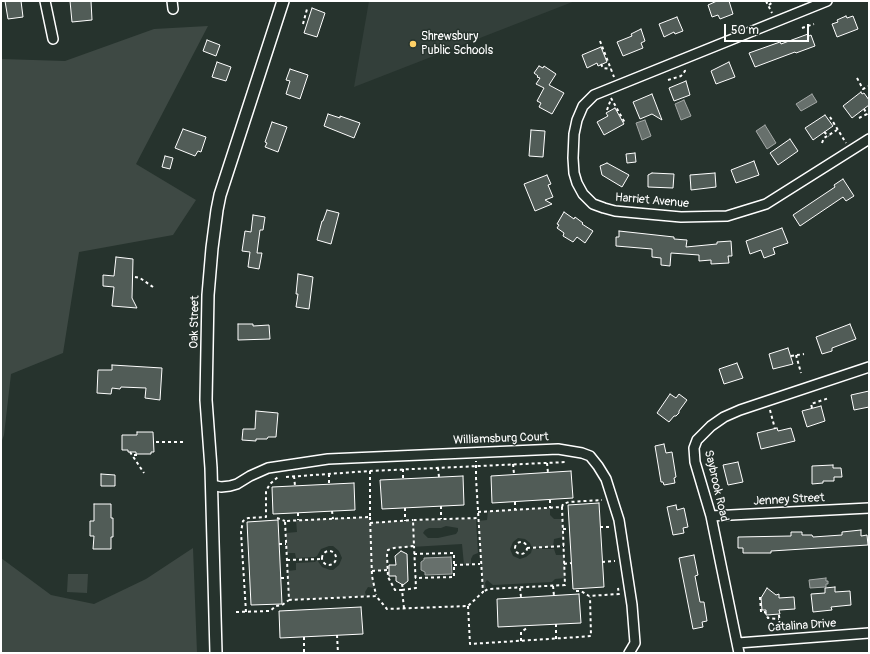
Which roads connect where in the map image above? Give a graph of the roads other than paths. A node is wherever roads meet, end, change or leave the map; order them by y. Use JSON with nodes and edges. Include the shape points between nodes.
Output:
{"nodes":[{"id":1,"x":45,"y":1,"type":"edge"},
{"id":2,"x":283,"y":1,"type":"edge"},
{"id":3,"x":827,"y":1,"type":"edge"},
{"id":4,"x":53,"y":39,"type":"dead end"},
{"id":5,"x":869,"y":139,"type":"edge"},
{"id":6,"x":869,"y":367,"type":"edge"},
{"id":7,"x":212,"y":485,"type":"junction"},
{"id":8,"x":869,"y":508,"type":"edge"},
{"id":9,"x":711,"y":516,"type":"junction"},
{"id":10,"x":869,"y":632,"type":"edge"},
{"id":11,"x":738,"y":643,"type":"junction"},
{"id":12,"x":216,"y":653,"type":"edge"},
{"id":13,"x":629,"y":653,"type":"edge"},
{"id":14,"x":739,"y":653,"type":"edge"}],
"edges":[{"from":1,"to":4,"type":"street"},
{"from":2,"to":7,"type":"street","name":"Oak Street","via":[[229,164],[216,214],[208,290],[206,405]]},
{"from":3,"to":5,"type":"street","name":"Harriet Avenue","via":[[594,95],[583,106],[577,120],[573,158],[576,178],[584,194],[593,204],[617,211],[681,217],[736,214],[766,204]]},
{"from":6,"to":9,"type":"street","name":"Saybrook Road","via":[[740,410],[711,426],[697,440],[694,448],[695,462]]},
{"from":7,"to":12,"type":"street","name":"Oak Street"},
{"from":7,"to":13,"type":"street","name":"Williamsburg Court","via":[[230,486],[268,468],[328,459],[558,449],[590,456],[606,479],[619,520],[635,643]]},
{"from":8,"to":9,"type":"street","name":"Jenney Street"},
{"from":9,"to":11,"type":"street","name":"Saybrook Road"},
{"from":10,"to":11,"type":"street","name":"Catalina Drive"},
{"from":11,"to":14,"type":"street","name":"Saybrook Road"}]}
